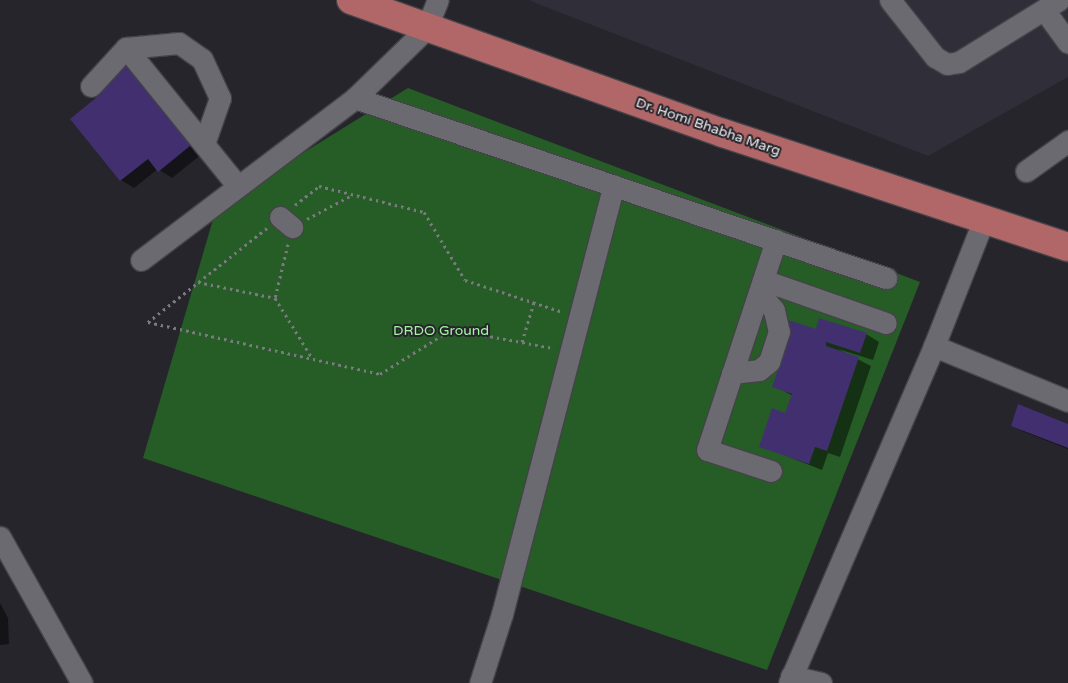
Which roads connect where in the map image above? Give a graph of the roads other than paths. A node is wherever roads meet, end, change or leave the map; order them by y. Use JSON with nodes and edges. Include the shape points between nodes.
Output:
{"nodes":[{"id":1,"x":351,"y":0,"type":"edge"},
{"id":2,"x":438,"y":0,"type":"edge"},
{"id":3,"x":890,"y":0,"type":"edge"},
{"id":4,"x":1052,"y":6,"type":"edge"},
{"id":5,"x":426,"y":29,"type":"junction"},
{"id":6,"x":1068,"y":43,"type":"edge"},
{"id":7,"x":126,"y":48,"type":"junction"},
{"id":8,"x":90,"y":86,"type":"dead end"},
{"id":9,"x":355,"y":98,"type":"junction"},
{"id":10,"x":1068,"y":141,"type":"edge"},
{"id":11,"x":204,"y":144,"type":"junction"},
{"id":12,"x":1026,"y":171,"type":"dead end"},
{"id":13,"x":237,"y":185,"type":"junction"},
{"id":14,"x":614,"y":185,"type":"junction"},
{"id":15,"x":984,"y":219,"type":"junction"},
{"id":16,"x":776,"y":240,"type":"junction"},
{"id":17,"x":1068,"y":247,"type":"edge"},
{"id":18,"x":141,"y":260,"type":"dead end"},
{"id":19,"x":886,"y":278,"type":"dead end"},
{"id":20,"x":761,"y":286,"type":"junction"},
{"id":21,"x":886,"y":323,"type":"dead end"},
{"id":22,"x":934,"y":346,"type":"junction"},
{"id":23,"x":732,"y":374,"type":"junction"},
{"id":24,"x":1068,"y":400,"type":"edge"},
{"id":25,"x":771,"y":471,"type":"dead end"},
{"id":26,"x":0,"y":537,"type":"edge"},
{"id":27,"x":790,"y":680,"type":"edge"},
{"id":28,"x":79,"y":681,"type":"edge"},
{"id":29,"x":480,"y":683,"type":"edge"},
{"id":30,"x":821,"y":683,"type":"edge"}],
"edges":[{"from":1,"to":5,"type":"main road","name":"Dr. Homi Bhabha Marg"},
{"from":2,"to":5,"type":"street"},
{"from":3,"to":4,"type":"street","via":[[935,57],[947,64],[959,62]]},
{"from":4,"to":6,"type":"street"},
{"from":5,"to":9,"type":"street"},
{"from":5,"to":15,"type":"main road","name":"Dr. Homi Bhabha Marg"},
{"from":7,"to":8,"type":"street"},
{"from":7,"to":11,"type":"street"},
{"from":7,"to":11,"type":"street","via":[[179,43],[202,59],[220,98]]},
{"from":9,"to":13,"type":"street"},
{"from":9,"to":14,"type":"street"},
{"from":10,"to":12,"type":"street"},
{"from":11,"to":13,"type":"street"},
{"from":13,"to":18,"type":"street"},
{"from":14,"to":16,"type":"street"},
{"from":14,"to":29,"type":"street","via":[[502,614]]},
{"from":15,"to":17,"type":"main road","name":"Dr. Homi Bhabha Marg"},
{"from":15,"to":22,"type":"street"},
{"from":16,"to":19,"type":"street"},
{"from":16,"to":20,"type":"street"},
{"from":20,"to":21,"type":"street"},
{"from":20,"to":23,"type":"street"},
{"from":20,"to":23,"type":"street","via":[[774,310],[778,332],[769,362],[760,370]]},
{"from":22,"to":24,"type":"street"},
{"from":22,"to":27,"type":"street"},
{"from":23,"to":25,"type":"street","via":[[706,450]]},
{"from":26,"to":28,"type":"street"},
{"from":27,"to":30,"type":"street"}]}
